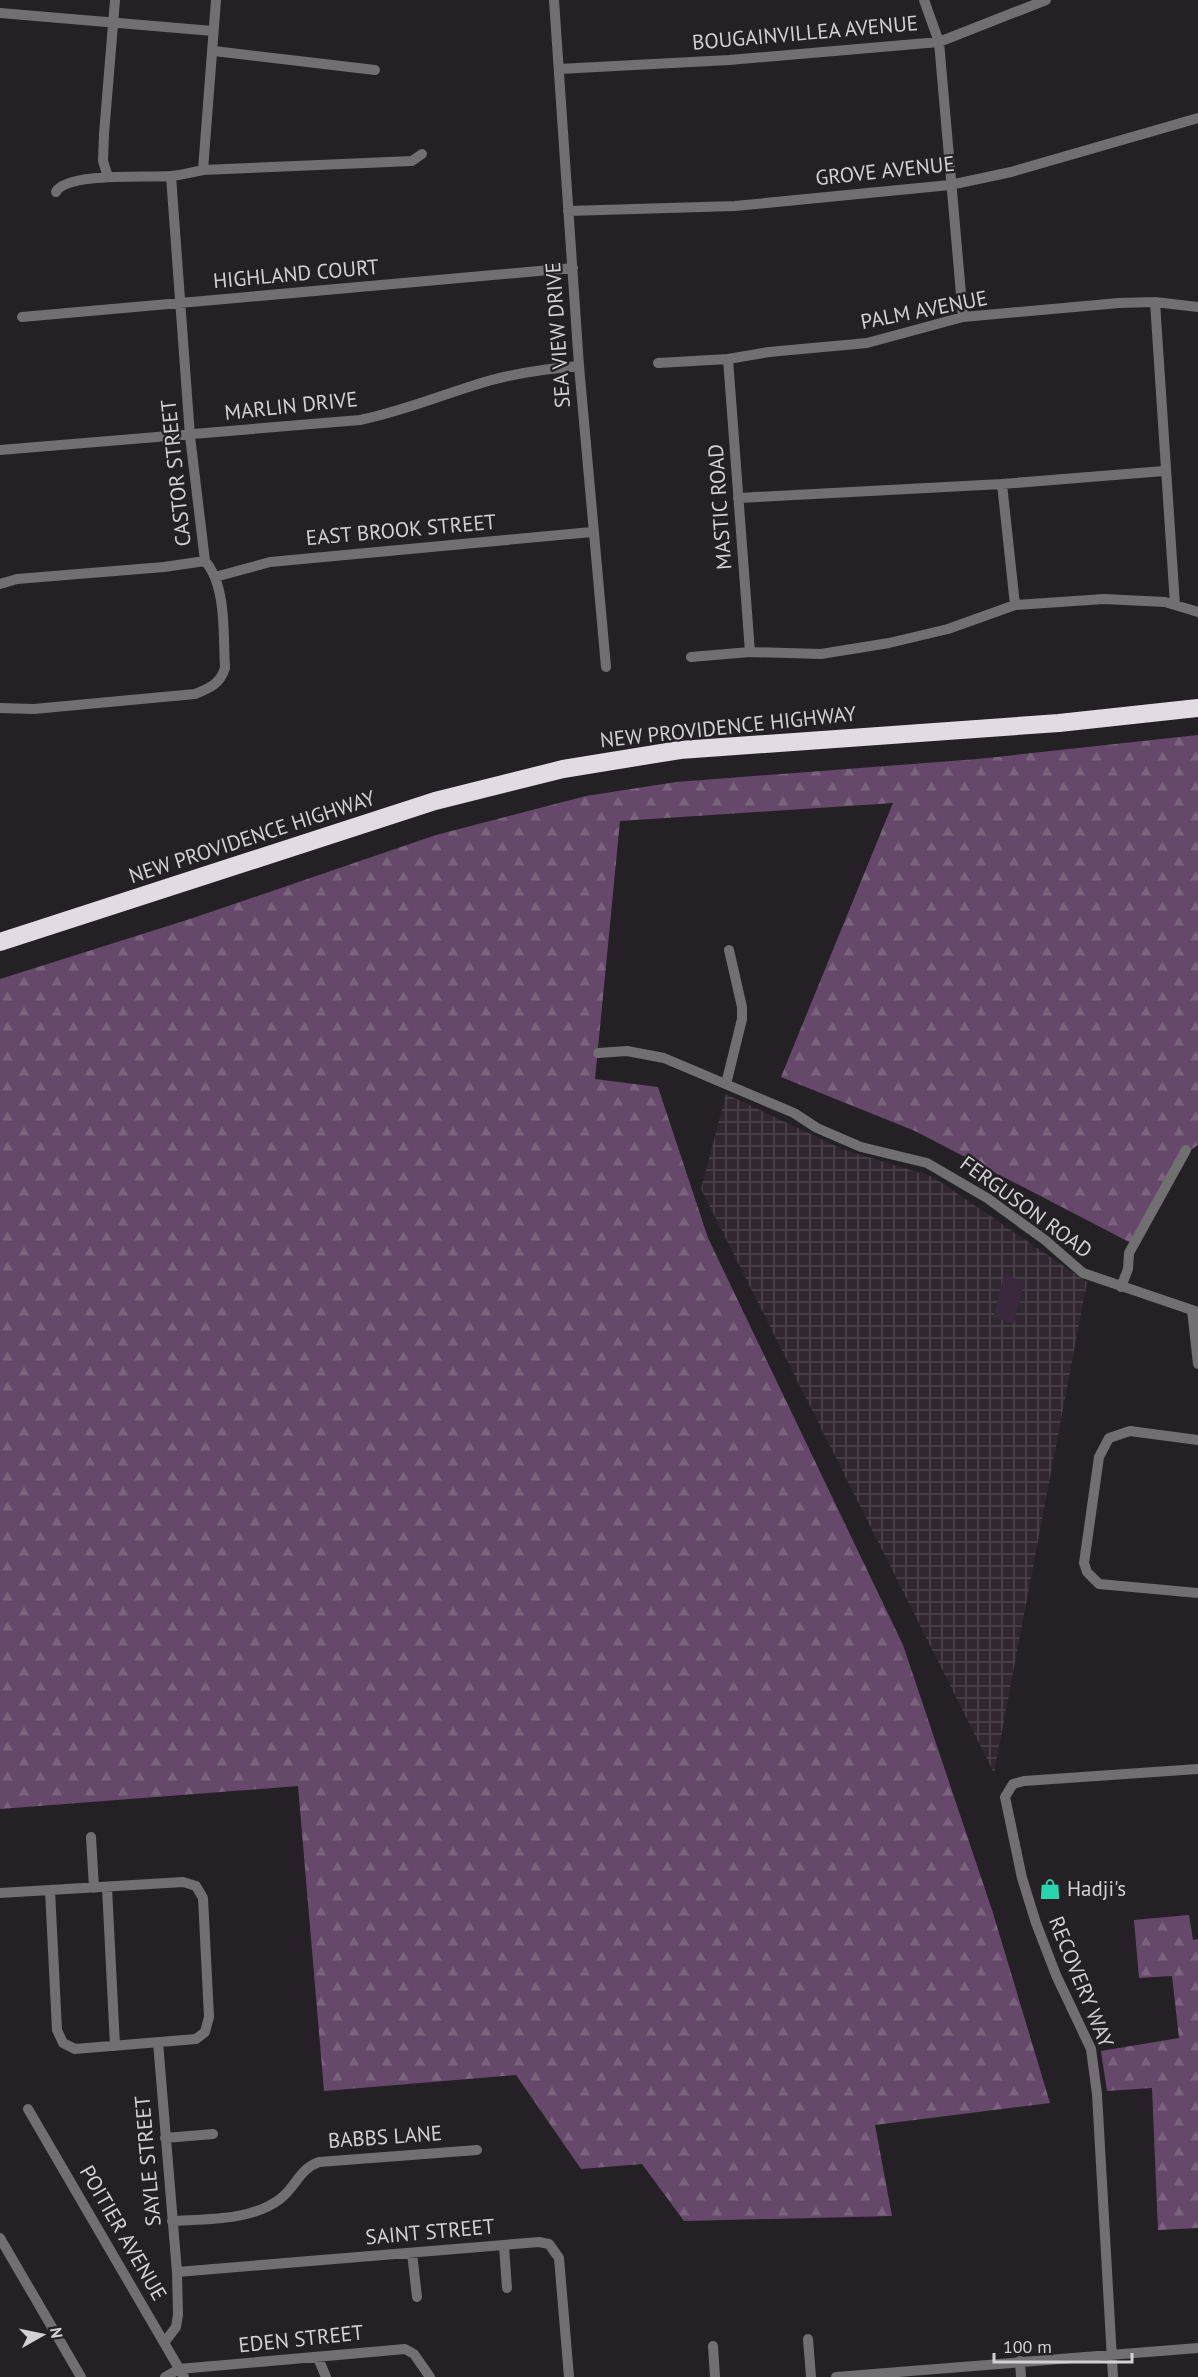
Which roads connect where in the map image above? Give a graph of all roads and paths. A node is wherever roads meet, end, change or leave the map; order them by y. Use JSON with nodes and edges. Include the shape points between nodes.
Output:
{"nodes":[{"id":1,"x":115,"y":0,"type":"edge"},
{"id":2,"x":216,"y":0,"type":"edge"},
{"id":3,"x":554,"y":0,"type":"edge"},
{"id":4,"x":924,"y":0,"type":"edge"},
{"id":5,"x":1046,"y":0,"type":"edge"},
{"id":6,"x":0,"y":13,"type":"edge"},
{"id":7,"x":113,"y":23,"type":"junction"},
{"id":8,"x":213,"y":31,"type":"junction"},
{"id":9,"x":939,"y":42,"type":"junction"},
{"id":10,"x":214,"y":51,"type":"junction"},
{"id":11,"x":559,"y":69,"type":"junction"},
{"id":12,"x":375,"y":70,"type":"dead end"},
{"id":13,"x":1198,"y":118,"type":"edge"},
{"id":14,"x":422,"y":154,"type":"dead end"},
{"id":15,"x":204,"y":170,"type":"junction"},
{"id":16,"x":171,"y":176,"type":"junction"},
{"id":17,"x":108,"y":177,"type":"junction"},
{"id":18,"x":951,"y":185,"type":"junction"},
{"id":19,"x":56,"y":192,"type":"dead end"},
{"id":20,"x":568,"y":211,"type":"junction"},
{"id":21,"x":573,"y":268,"type":"junction"},
{"id":22,"x":1155,"y":302,"type":"junction"},
{"id":23,"x":181,"y":304,"type":"junction"},
{"id":24,"x":1198,"y":307,"type":"edge"},
{"id":25,"x":22,"y":317,"type":"dead end"},
{"id":26,"x":963,"y":317,"type":"junction"},
{"id":27,"x":728,"y":359,"type":"junction"},
{"id":28,"x":658,"y":363,"type":"dead end"},
{"id":29,"x":579,"y":366,"type":"junction"},
{"id":30,"x":190,"y":436,"type":"junction"},
{"id":31,"x":0,"y":450,"type":"edge"},
{"id":32,"x":1164,"y":471,"type":"junction"},
{"id":33,"x":1002,"y":484,"type":"junction"},
{"id":34,"x":738,"y":498,"type":"junction"},
{"id":35,"x":592,"y":532,"type":"junction"},
{"id":36,"x":204,"y":561,"type":"junction"},
{"id":37,"x":215,"y":577,"type":"junction"},
{"id":38,"x":0,"y":584,"type":"edge"},
{"id":39,"x":1175,"y":604,"type":"junction"},
{"id":40,"x":1015,"y":605,"type":"junction"},
{"id":41,"x":1198,"y":612,"type":"edge"},
{"id":42,"x":750,"y":652,"type":"junction"},
{"id":43,"x":691,"y":657,"type":"dead end"},
{"id":44,"x":606,"y":667,"type":"dead end"},
{"id":45,"x":0,"y":708,"type":"edge"},
{"id":46,"x":1198,"y":708,"type":"edge"},
{"id":47,"x":0,"y":942,"type":"edge"},
{"id":48,"x":729,"y":951,"type":"dead end"},
{"id":49,"x":598,"y":1053,"type":"dead end"},
{"id":50,"x":726,"y":1084,"type":"junction"},
{"id":51,"x":1186,"y":1150,"type":"dead end"},
{"id":52,"x":1121,"y":1287,"type":"junction"},
{"id":53,"x":1195,"y":1311,"type":"edge"},
{"id":54,"x":1198,"y":1364,"type":"edge"},
{"id":55,"x":1198,"y":1440,"type":"edge"},
{"id":56,"x":1198,"y":1593,"type":"edge"},
{"id":57,"x":1198,"y":1769,"type":"edge"},
{"id":58,"x":91,"y":1838,"type":"dead end"},
{"id":59,"x":94,"y":1887,"type":"junction"},
{"id":60,"x":107,"y":1887,"type":"junction"},
{"id":61,"x":50,"y":1890,"type":"junction"},
{"id":62,"x":0,"y":1893,"type":"edge"},
{"id":63,"x":158,"y":2042,"type":"junction"},
{"id":64,"x":115,"y":2046,"type":"junction"},
{"id":65,"x":28,"y":2109,"type":"dead end"},
{"id":66,"x":213,"y":2134,"type":"dead end"},
{"id":67,"x":165,"y":2138,"type":"junction"},
{"id":68,"x":477,"y":2150,"type":"dead end"},
{"id":69,"x":172,"y":2221,"type":"junction"},
{"id":70,"x":0,"y":2238,"type":"edge"},
{"id":71,"x":504,"y":2246,"type":"junction"},
{"id":72,"x":412,"y":2253,"type":"junction"},
{"id":73,"x":177,"y":2272,"type":"junction"},
{"id":74,"x":507,"y":2288,"type":"dead end"},
{"id":75,"x":417,"y":2297,"type":"dead end"},
{"id":76,"x":808,"y":2339,"type":"dead end"},
{"id":77,"x":164,"y":2343,"type":"junction"},
{"id":78,"x":713,"y":2346,"type":"dead end"},
{"id":79,"x":1198,"y":2348,"type":"edge"},
{"id":80,"x":1112,"y":2355,"type":"junction"},
{"id":81,"x":318,"y":2358,"type":"junction"},
{"id":82,"x":1020,"y":2361,"type":"junction"},
{"id":83,"x":181,"y":2373,"type":"edge"},
{"id":84,"x":932,"y":2373,"type":"edge"},
{"id":85,"x":81,"y":2377,"type":"edge"},
{"id":86,"x":165,"y":2377,"type":"edge"},
{"id":87,"x":326,"y":2377,"type":"edge"},
{"id":88,"x":430,"y":2377,"type":"edge"},
{"id":89,"x":569,"y":2377,"type":"edge"},
{"id":90,"x":715,"y":2377,"type":"edge"},
{"id":91,"x":811,"y":2377,"type":"edge"},
{"id":92,"x":836,"y":2377,"type":"edge"},
{"id":93,"x":1021,"y":2377,"type":"edge"},
{"id":94,"x":1113,"y":2377,"type":"edge"}],
"edges":[{"from":1,"to":7,"type":"street"},
{"from":2,"to":8,"type":"street"},
{"from":3,"to":11,"type":"street","name":"SEA VIEW DRIVE"},
{"from":4,"to":9,"type":"street"},
{"from":5,"to":9,"type":"street","name":"BOUGAINVILLEA AVENUE"},
{"from":6,"to":7,"type":"street"},
{"from":7,"to":8,"type":"street"},
{"from":7,"to":17,"type":"street","via":[[103,161]]},
{"from":8,"to":10,"type":"street"},
{"from":9,"to":11,"type":"street","name":"BOUGAINVILLEA AVENUE","via":[[729,60]]},
{"from":9,"to":18,"type":"street"},
{"from":10,"to":12,"type":"street"},
{"from":10,"to":15,"type":"street"},
{"from":11,"to":20,"type":"street","name":"SEA VIEW DRIVE"},
{"from":13,"to":18,"type":"street","name":"GROVE AVENUE","via":[[1006,174]]},
{"from":14,"to":15,"type":"street","via":[[412,161]]},
{"from":15,"to":16,"type":"street"},
{"from":16,"to":17,"type":"street"},
{"from":16,"to":23,"type":"street","name":"CASTOR STREET"},
{"from":17,"to":19,"type":"street","via":[[66,184]]},
{"from":18,"to":20,"type":"street","name":"GROVE AVENUE","via":[[734,207]]},
{"from":18,"to":26,"type":"street"},
{"from":20,"to":21,"type":"street","name":"SEA VIEW DRIVE"},
{"from":21,"to":23,"type":"street","name":"HIGHLAND COURT"},
{"from":21,"to":29,"type":"street","name":"SEA VIEW DRIVE"},
{"from":22,"to":24,"type":"street","name":"PALM AVENUE"},
{"from":22,"to":26,"type":"street","name":"PALM AVENUE"},
{"from":22,"to":32,"type":"street"},
{"from":23,"to":25,"type":"street","name":"HIGHLAND COURT"},
{"from":23,"to":30,"type":"street","name":"CASTOR STREET"},
{"from":26,"to":27,"type":"street","name":"PALM AVENUE","via":[[867,343]]},
{"from":27,"to":28,"type":"street","name":"PALM AVENUE"},
{"from":27,"to":34,"type":"street","name":"MASTIC ROAD"},
{"from":29,"to":30,"type":"street","name":"MARLIN DRIVE","via":[[548,368],[476,384],[393,413],[360,420]]},
{"from":29,"to":35,"type":"street","name":"SEA VIEW DRIVE"},
{"from":30,"to":31,"type":"street","name":"MARLIN DRIVE"},
{"from":30,"to":36,"type":"street","name":"CASTOR STREET"},
{"from":32,"to":33,"type":"street"},
{"from":32,"to":39,"type":"street"},
{"from":33,"to":34,"type":"street"},
{"from":33,"to":40,"type":"street"},
{"from":34,"to":42,"type":"street","name":"MASTIC ROAD"},
{"from":35,"to":37,"type":"street","name":"EAST BROOK STREET","via":[[270,562]]},
{"from":35,"to":44,"type":"street","name":"SEA VIEW DRIVE"},
{"from":36,"to":37,"type":"street","name":"CASTOR STREET"},
{"from":36,"to":38,"type":"street","via":[[17,579]]},
{"from":37,"to":45,"type":"street","name":"CASTOR STREET","via":[[225,668],[216,684],[195,694],[34,709]]},
{"from":39,"to":40,"type":"street","via":[[1104,598]]},
{"from":39,"to":41,"type":"street"},
{"from":40,"to":42,"type":"street","via":[[948,629],[889,643],[821,654]]},
{"from":42,"to":43,"type":"street"},
{"from":46,"to":47,"type":"highway","name":"NEW PROVIDENCE HIGHWAY","via":[[1059,723],[760,743],[639,755],[575,767],[435,801]]},
{"from":48,"to":50,"type":"street","via":[[742,1007]]},
{"from":49,"to":50,"type":"street","name":"FERGUSON ROAD","via":[[627,1051],[664,1058]]},
{"from":50,"to":52,"type":"street","name":"FERGUSON ROAD","via":[[861,1148],[927,1163],[987,1198],[1083,1273]]},
{"from":51,"to":52,"type":"street","via":[[1129,1253]]},
{"from":52,"to":53,"type":"street","name":"FERGUSON ROAD"},
{"from":53,"to":54,"type":"street"},
{"from":55,"to":56,"type":"street","via":[[1130,1431],[1109,1438],[1099,1457],[1084,1552],[1087,1572],[1099,1584]]},
{"from":57,"to":80,"type":"street","name":"RECOVERY WAY","via":[[1024,1781],[1013,1784],[1005,1797],[1036,1923],[1091,2049]]},
{"from":58,"to":59,"type":"street"},
{"from":59,"to":60,"type":"street"},
{"from":59,"to":61,"type":"street"},
{"from":60,"to":63,"type":"street","via":[[183,1882],[196,1886],[203,1898],[206,2032],[196,2038]]},
{"from":60,"to":64,"type":"street"},
{"from":61,"to":62,"type":"street"},
{"from":61,"to":64,"type":"street","via":[[60,2038],[75,2049]]},
{"from":63,"to":64,"type":"street"},
{"from":63,"to":67,"type":"street","name":"SAYLE STREET"},
{"from":65,"to":77,"type":"street","name":"POITIER AVENUE"},
{"from":66,"to":67,"type":"street"},
{"from":67,"to":69,"type":"street","name":"SAYLE STREET"},
{"from":68,"to":69,"type":"street","name":"BABBS LANE","via":[[319,2162],[302,2170],[289,2190],[272,2205],[231,2217]]},
{"from":69,"to":73,"type":"street","name":"SAYLE STREET"},
{"from":70,"to":85,"type":"street"},
{"from":71,"to":72,"type":"street","name":"SAINT STREET"},
{"from":71,"to":74,"type":"street"},
{"from":71,"to":89,"type":"street","name":"SAINT STREET","via":[[549,2244],[559,2258]]},
{"from":72,"to":73,"type":"street","name":"SAINT STREET"},
{"from":72,"to":75,"type":"street"},
{"from":73,"to":77,"type":"street","name":"SAYLE STREET","via":[[176,2327]]},
{"from":76,"to":91,"type":"street"},
{"from":77,"to":83,"type":"street","name":"POITIER AVENUE"},
{"from":78,"to":90,"type":"street"},
{"from":79,"to":80,"type":"street"},
{"from":80,"to":82,"type":"street"},
{"from":80,"to":94,"type":"street","name":"RECOVERY WAY"},
{"from":81,"to":83,"type":"street","name":"EDEN STREET"},
{"from":81,"to":87,"type":"street"},
{"from":81,"to":88,"type":"street","name":"EDEN STREET","via":[[405,2349],[414,2354]]},
{"from":82,"to":84,"type":"street"},
{"from":82,"to":93,"type":"street"},
{"from":83,"to":86,"type":"street","name":"EDEN STREET"},
{"from":84,"to":92,"type":"street"}]}
